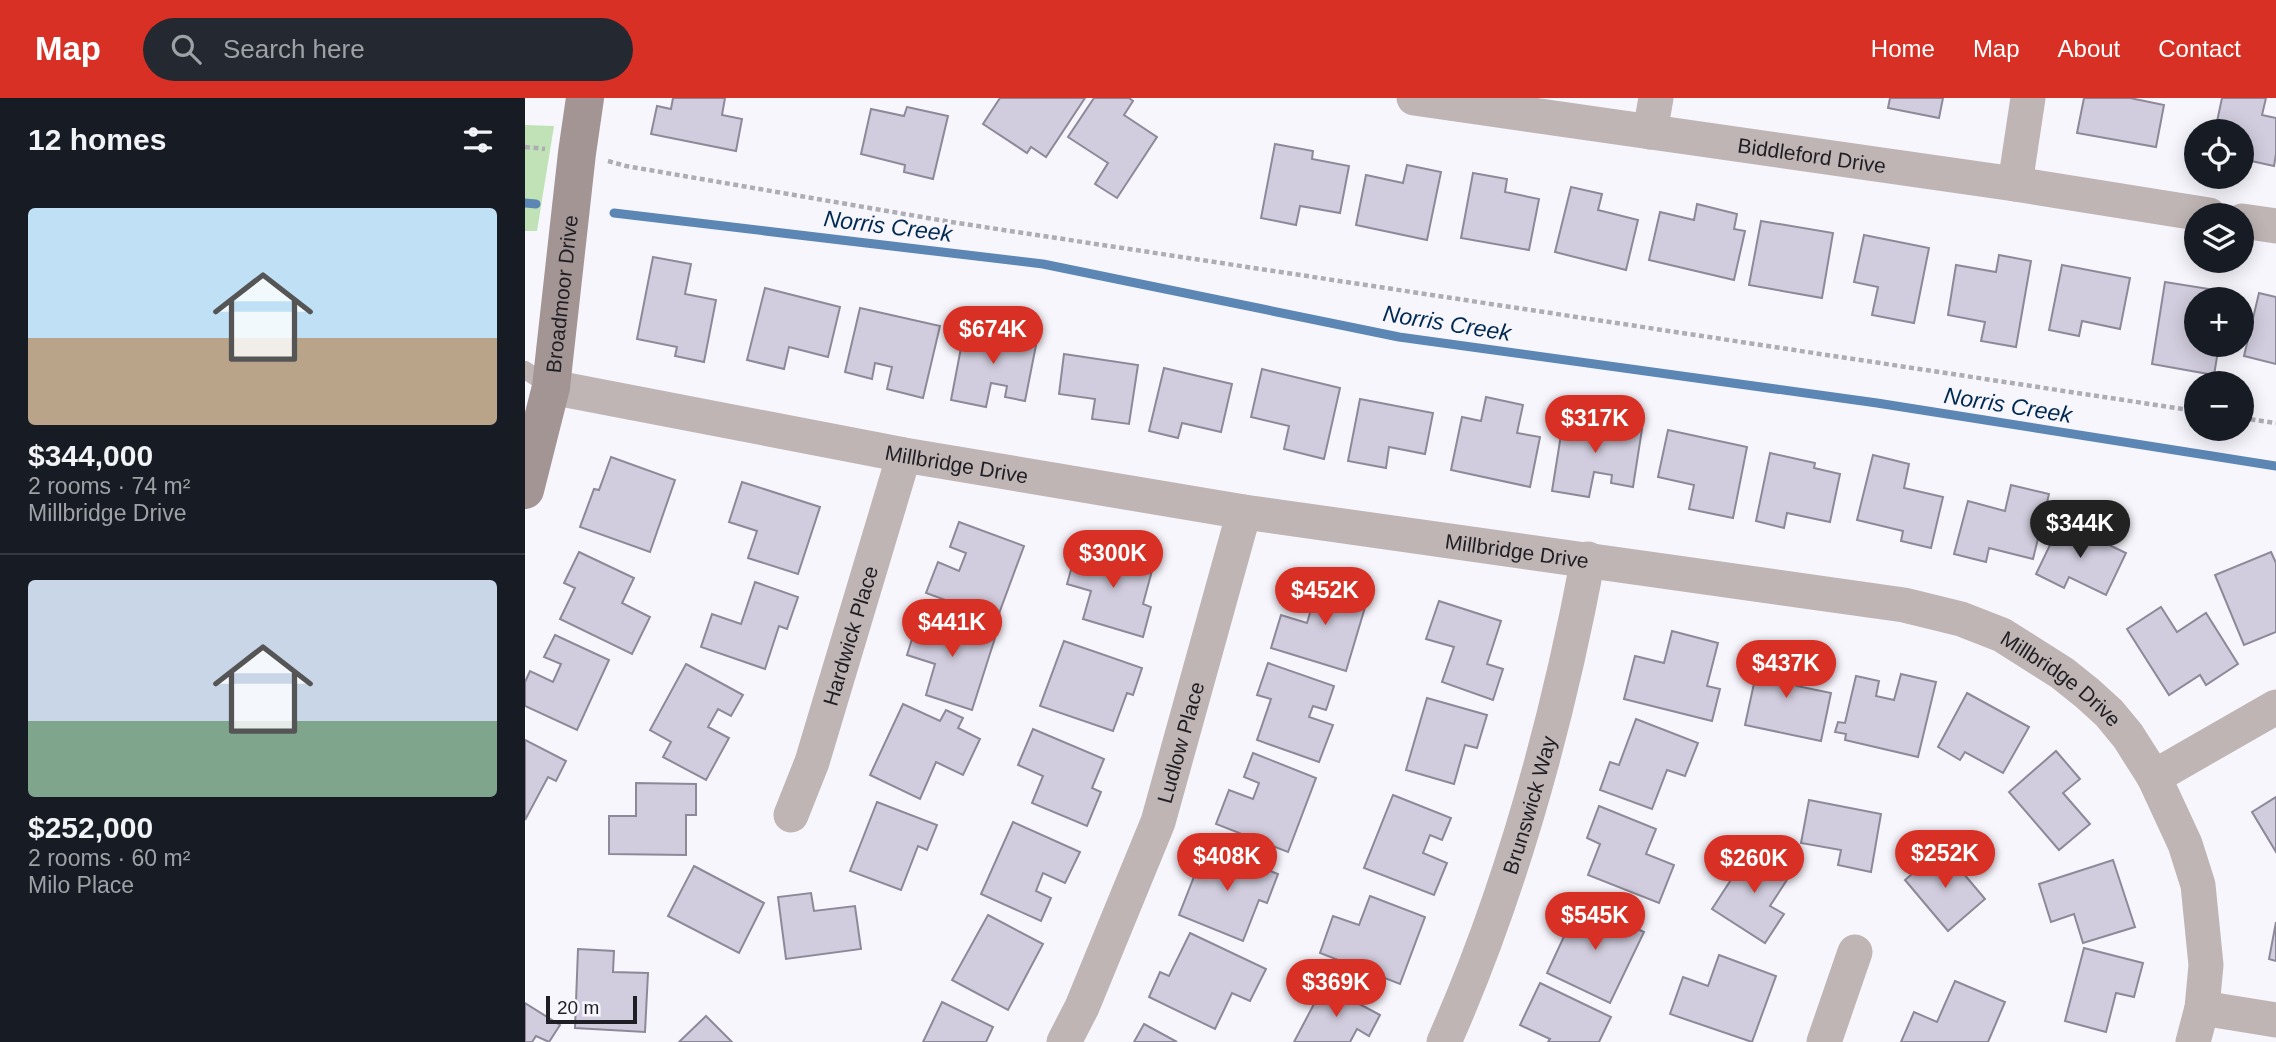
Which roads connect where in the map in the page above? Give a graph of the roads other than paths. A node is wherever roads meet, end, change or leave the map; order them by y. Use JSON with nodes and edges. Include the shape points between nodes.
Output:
{"nodes":[{"id":1,"x":586,"y":98,"type":"edge"},
{"id":2,"x":1414,"y":98,"type":"edge"},
{"id":3,"x":1656,"y":98,"type":"edge"},
{"id":4,"x":2028,"y":98,"type":"edge"},
{"id":5,"x":1650,"y":132,"type":"junction"},
{"id":6,"x":2015,"y":184,"type":"junction"},
{"id":7,"x":2184,"y":211,"type":"edge"},
{"id":8,"x":2254,"y":222,"type":"edge"},
{"id":9,"x":2276,"y":226,"type":"edge"},
{"id":10,"x":538,"y":379,"type":"edge"},
{"id":11,"x":904,"y":455,"type":"junction"},
{"id":12,"x":525,"y":489,"type":"edge"},
{"id":13,"x":1244,"y":512,"type":"junction"},
{"id":14,"x":1588,"y":559,"type":"junction"},
{"id":15,"x":2276,"y":707,"type":"edge"},
{"id":16,"x":2154,"y":777,"type":"junction"},
{"id":17,"x":791,"y":815,"type":"dead end"},
{"id":18,"x":1855,"y":952,"type":"dead end"},
{"id":19,"x":2202,"y":1008,"type":"junction"},
{"id":20,"x":2276,"y":1020,"type":"edge"},
{"id":21,"x":1064,"y":1042,"type":"edge"},
{"id":22,"x":1444,"y":1042,"type":"edge"},
{"id":23,"x":1824,"y":1042,"type":"edge"},
{"id":24,"x":2193,"y":1042,"type":"edge"}],
"edges":[{"from":1,"to":10,"type":"street","name":"Broadmoor Drive"},
{"from":2,"to":5,"type":"street","name":"Biddleford Drive"},
{"from":3,"to":5,"type":"street"},
{"from":4,"to":6,"type":"street"},
{"from":5,"to":6,"type":"street","name":"Biddleford Drive"},
{"from":6,"to":7,"type":"street","name":"Biddleford Drive"},
{"from":8,"to":9,"type":"street"},
{"from":10,"to":11,"type":"street","name":"Millbridge Drive"},
{"from":10,"to":12,"type":"street","name":"Broadmoor Drive"},
{"from":11,"to":13,"type":"street","name":"Millbridge Drive"},
{"from":11,"to":17,"type":"street","name":"Hardwick Place","via":[[812,762]]},
{"from":13,"to":14,"type":"street","name":"Millbridge Drive"},
{"from":13,"to":21,"type":"street","name":"Ludlow Place","via":[[1158,822]]},
{"from":14,"to":16,"type":"street","name":"Millbridge Drive","via":[[1904,605],[1961,619],[2020,645],[2087,693],[2129,736]]},
{"from":14,"to":22,"type":"street","name":"Brunswick Way","via":[[1559,691],[1518,839]]},
{"from":15,"to":16,"type":"street"},
{"from":16,"to":19,"type":"street","name":"Millbridge Drive","via":[[2198,885],[2206,965]]},
{"from":18,"to":23,"type":"street"},
{"from":19,"to":20,"type":"street"},
{"from":19,"to":24,"type":"street","name":"Millbridge Drive"}]}
